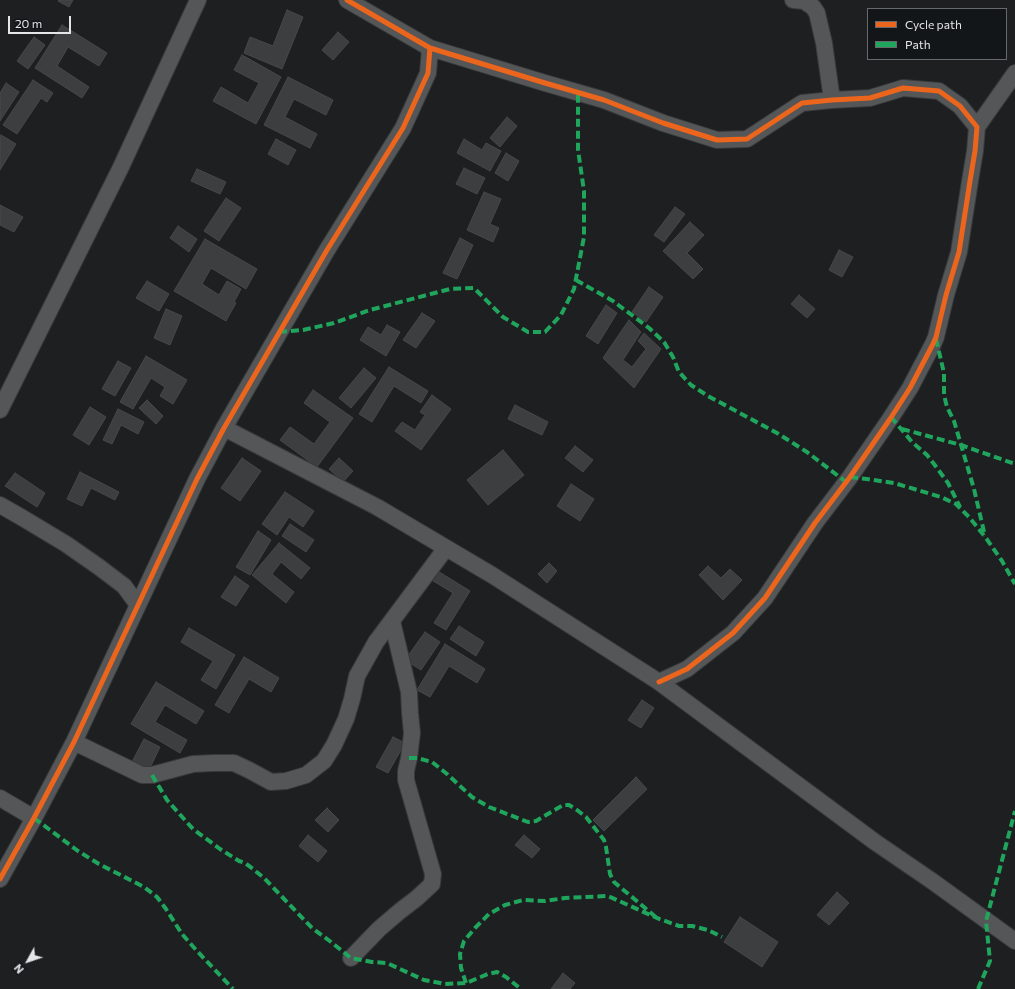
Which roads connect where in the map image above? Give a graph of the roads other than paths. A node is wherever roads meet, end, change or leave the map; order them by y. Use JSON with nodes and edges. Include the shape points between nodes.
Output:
{"nodes":[{"id":1,"x":198,"y":0,"type":"edge"},
{"id":2,"x":347,"y":0,"type":"edge"},
{"id":3,"x":793,"y":0,"type":"edge"},
{"id":4,"x":430,"y":48,"type":"junction"},
{"id":5,"x":1015,"y":74,"type":"edge"},
{"id":6,"x":832,"y":100,"type":"junction"},
{"id":7,"x":977,"y":127,"type":"junction"},
{"id":8,"x":0,"y":410,"type":"edge"},
{"id":9,"x":224,"y":428,"type":"junction"},
{"id":10,"x":0,"y":505,"type":"edge"},
{"id":11,"x":446,"y":548,"type":"junction"},
{"id":12,"x":138,"y":605,"type":"junction"},
{"id":13,"x":392,"y":621,"type":"junction"},
{"id":14,"x":658,"y":682,"type":"junction"},
{"id":15,"x":74,"y":742,"type":"junction"},
{"id":16,"x":0,"y":798,"type":"edge"},
{"id":17,"x":34,"y":818,"type":"junction"},
{"id":18,"x":0,"y":879,"type":"edge"},
{"id":19,"x":1015,"y":942,"type":"edge"},
{"id":20,"x":351,"y":958,"type":"dead end"}],
"edges":[{"from":1,"to":8,"type":"street","via":[[121,167]]},
{"from":2,"to":4,"type":"street"},
{"from":3,"to":6,"type":"street","via":[[804,1],[817,13]]},
{"from":4,"to":6,"type":"street","via":[[604,100],[663,124],[717,140],[747,139],[802,103]]},
{"from":4,"to":9,"type":"street","via":[[428,73],[403,128],[327,250]]},
{"from":5,"to":7,"type":"street"},
{"from":6,"to":7,"type":"street","via":[[870,98],[903,88],[939,91],[960,106]]},
{"from":7,"to":14,"type":"street","via":[[959,252],[934,344],[910,388],[765,598],[734,633],[687,669]]},
{"from":9,"to":11,"type":"street","via":[[377,507]]},
{"from":9,"to":12,"type":"street"},
{"from":10,"to":12,"type":"street","via":[[88,559],[124,586]]},
{"from":11,"to":13,"type":"street"},
{"from":11,"to":14,"type":"street"},
{"from":12,"to":15,"type":"street"},
{"from":13,"to":15,"type":"street","via":[[376,642],[357,676],[346,719],[334,745],[324,761],[306,775],[271,782],[234,763],[213,763],[193,764],[152,775],[142,775]]},
{"from":13,"to":20,"type":"street","via":[[409,692],[412,733],[406,780],[430,860],[432,884]]},
{"from":14,"to":19,"type":"street"},
{"from":15,"to":17,"type":"street"},
{"from":16,"to":17,"type":"street"},
{"from":17,"to":18,"type":"street"}]}
